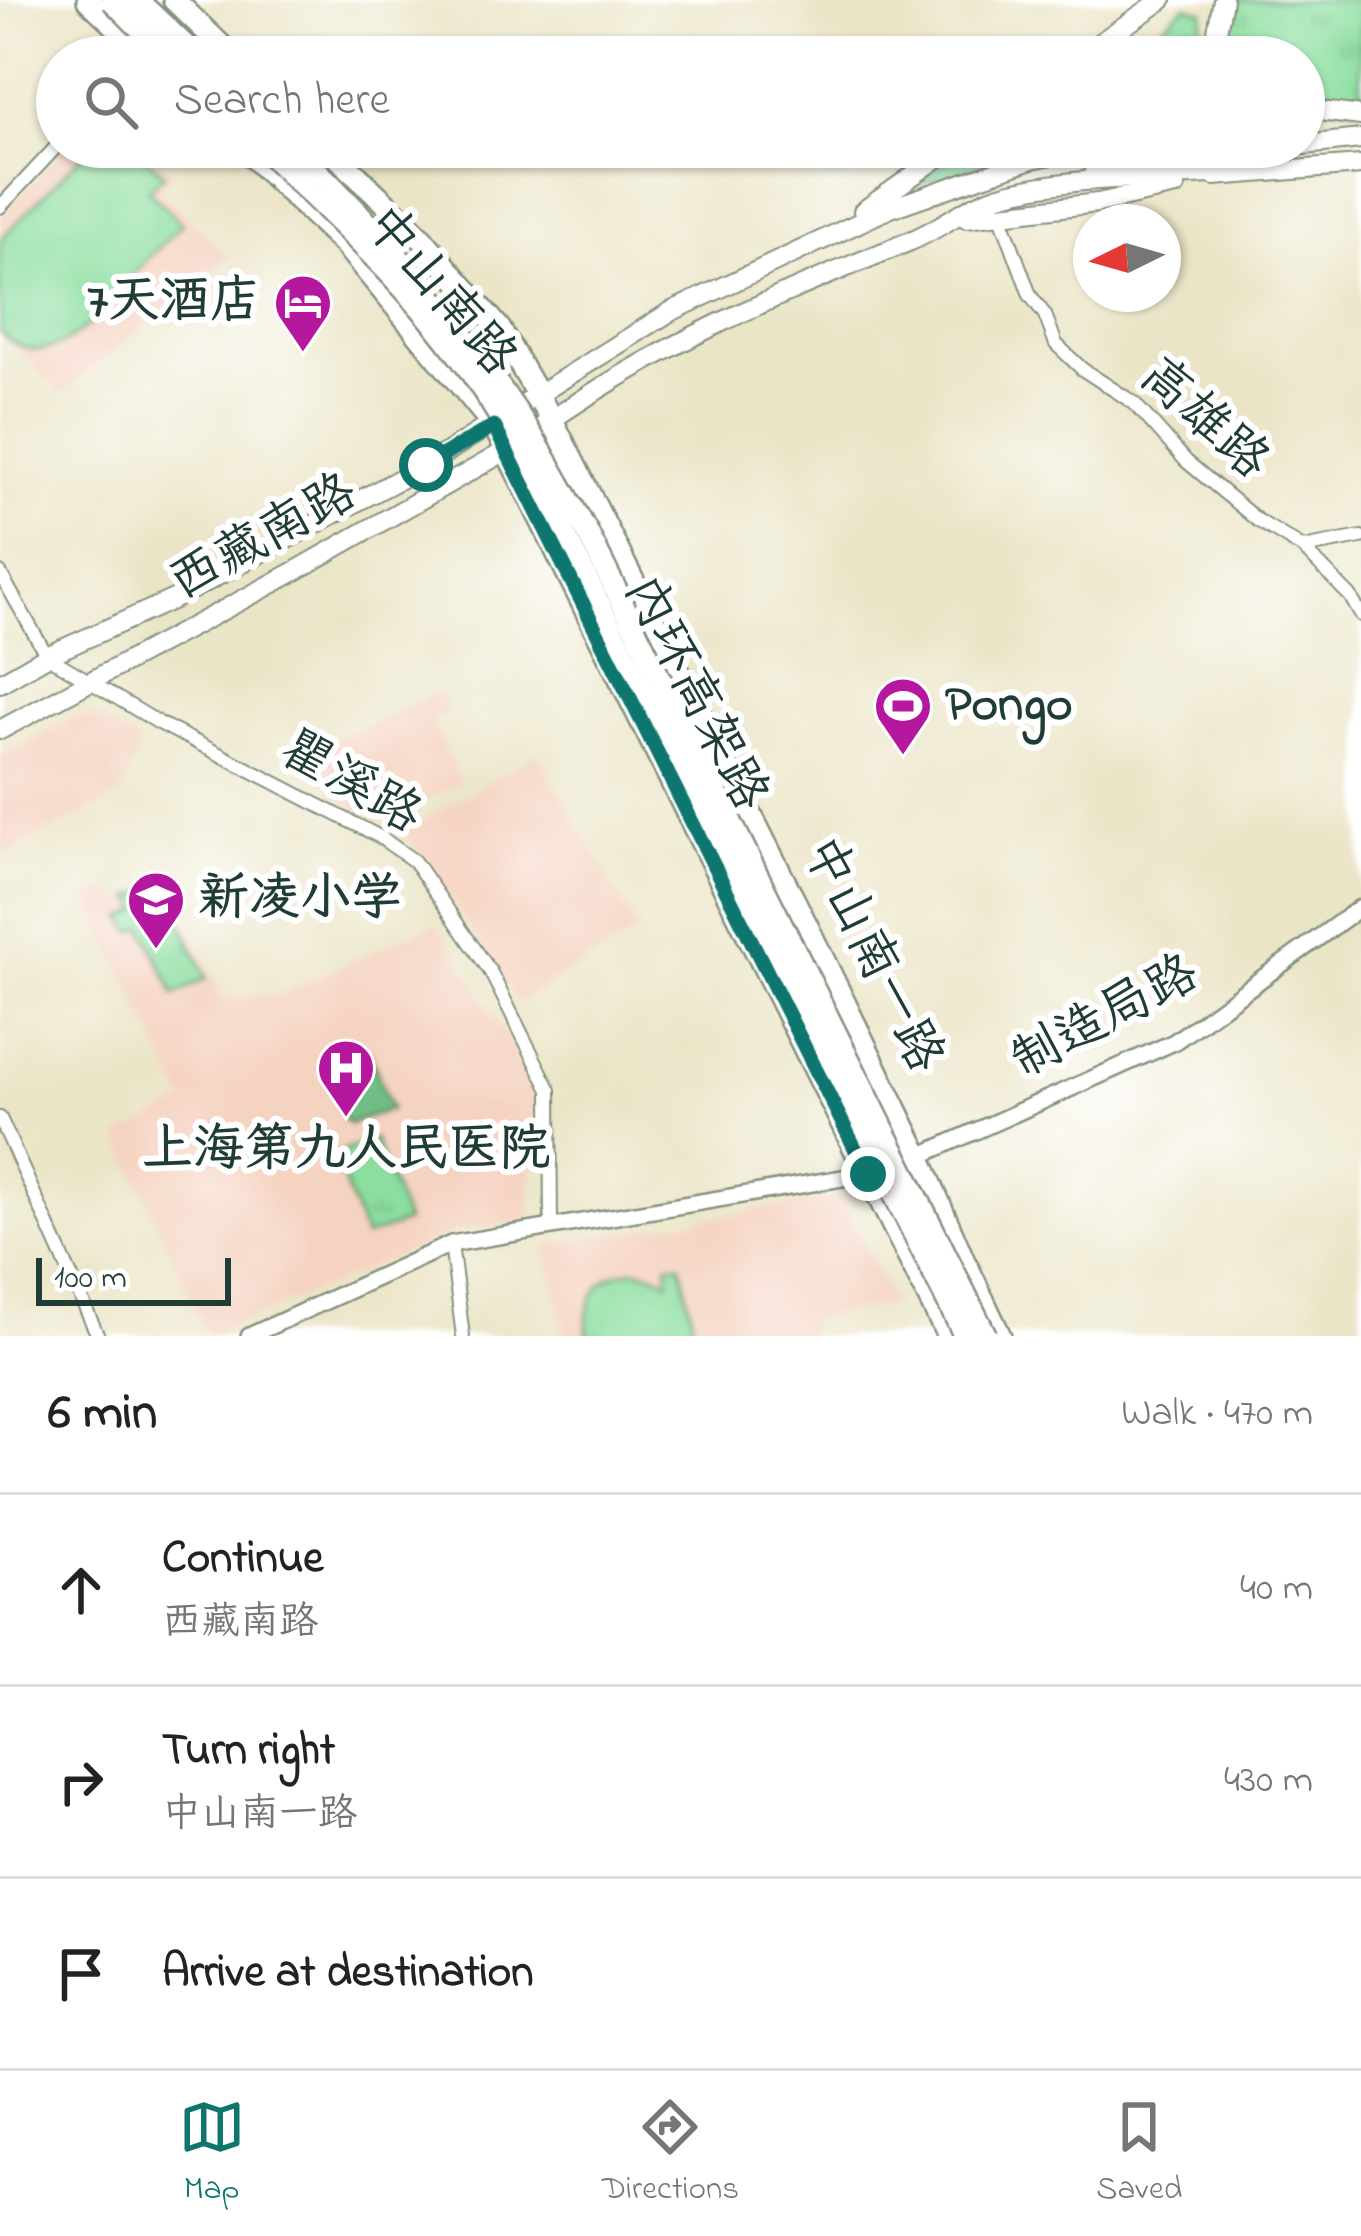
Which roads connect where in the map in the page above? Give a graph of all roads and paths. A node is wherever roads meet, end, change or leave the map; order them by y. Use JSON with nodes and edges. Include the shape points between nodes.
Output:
{"nodes":[{"id":1,"x":88,"y":0,"type":"edge"},
{"id":2,"x":112,"y":0,"type":"edge"},
{"id":3,"x":137,"y":0,"type":"edge"},
{"id":4,"x":1162,"y":0,"type":"edge"},
{"id":5,"x":1223,"y":0,"type":"edge"},
{"id":6,"x":181,"y":2,"type":"edge"},
{"id":7,"x":125,"y":36,"type":"edge"},
{"id":8,"x":148,"y":36,"type":"edge"},
{"id":9,"x":157,"y":36,"type":"edge"},
{"id":10,"x":175,"y":36,"type":"edge"},
{"id":11,"x":213,"y":36,"type":"edge"},
{"id":12,"x":1109,"y":36,"type":"edge"},
{"id":13,"x":1218,"y":36,"type":"edge"},
{"id":14,"x":1325,"y":112,"type":"edge"},
{"id":15,"x":1361,"y":117,"type":"edge"},
{"id":16,"x":1325,"y":119,"type":"edge"},
{"id":17,"x":1361,"y":139,"type":"edge"},
{"id":18,"x":1325,"y":143,"type":"edge"},
{"id":19,"x":1361,"y":165,"type":"edge"},
{"id":20,"x":1325,"y":167,"type":"edge"},
{"id":21,"x":37,"y":168,"type":"edge"},
{"id":22,"x":264,"y":168,"type":"edge"},
{"id":23,"x":284,"y":168,"type":"edge"},
{"id":24,"x":312,"y":168,"type":"edge"},
{"id":25,"x":349,"y":168,"type":"edge"},
{"id":26,"x":924,"y":168,"type":"edge"},
{"id":27,"x":1006,"y":168,"type":"edge"},
{"id":28,"x":1130,"y":168,"type":"edge"},
{"id":29,"x":1310,"y":168,"type":"edge"},
{"id":30,"x":1224,"y":173,"type":"junction"},
{"id":31,"x":1037,"y":188,"type":"junction"},
{"id":32,"x":996,"y":205,"type":"junction"},
{"id":33,"x":0,"y":208,"type":"edge"},
{"id":34,"x":820,"y":242,"type":"junction"},
{"id":35,"x":537,"y":398,"type":"junction"},
{"id":36,"x":552,"y":419,"type":"junction"},
{"id":37,"x":494,"y":426,"type":"junction"},
{"id":38,"x":505,"y":453,"type":"junction"},
{"id":39,"x":1361,"y":536,"type":"edge"},
{"id":40,"x":1303,"y":548,"type":"junction"},
{"id":41,"x":0,"y":573,"type":"edge"},
{"id":42,"x":1361,"y":615,"type":"edge"},
{"id":43,"x":46,"y":656,"type":"junction"},
{"id":44,"x":87,"y":681,"type":"junction"},
{"id":45,"x":0,"y":683,"type":"edge"},
{"id":46,"x":0,"y":730,"type":"edge"},
{"id":47,"x":1361,"y":907,"type":"edge"},
{"id":48,"x":0,"y":1118,"type":"edge"},
{"id":49,"x":920,"y":1156,"type":"junction"},
{"id":50,"x":868,"y":1174,"type":"junction"},
{"id":51,"x":551,"y":1226,"type":"junction"},
{"id":52,"x":451,"y":1244,"type":"junction"},
{"id":53,"x":269,"y":1332,"type":"edge"},
{"id":54,"x":997,"y":1334,"type":"edge"},
{"id":55,"x":98,"y":1336,"type":"edge"},
{"id":56,"x":249,"y":1336,"type":"edge"},
{"id":57,"x":464,"y":1336,"type":"edge"},
{"id":58,"x":948,"y":1336,"type":"edge"},
{"id":59,"x":965,"y":1336,"type":"edge"}],
"edges":[{"from":1,"to":7,"type":"main road"},
{"from":2,"to":8,"type":"main road","bridge":true},
{"from":3,"to":10,"type":"main road","bridge":true},
{"from":4,"to":12,"type":"main road"},
{"from":5,"to":13,"type":"main road"},
{"from":6,"to":9,"type":"street"},
{"from":6,"to":11,"type":"main road"},
{"from":14,"to":15,"type":"main road"},
{"from":15,"to":16,"type":"main road"},
{"from":17,"to":18,"type":"main road"},
{"from":19,"to":20,"type":"main road","name":"西藏南路"},
{"from":21,"to":33,"type":"street"},
{"from":22,"to":37,"type":"main road","name":"中山南路","via":[[346,246]]},
{"from":23,"to":59,"type":"main road","name":"内环高架路","bridge":true,"via":[[446,340],[512,439]]},
{"from":24,"to":54,"type":"main road","name":"内环高架路","bridge":true,"via":[[480,359],[544,458]]},
{"from":25,"to":35,"type":"main road","name":"中山南路","via":[[499,328]]},
{"from":26,"to":34,"type":"main road","name":"西藏南路"},
{"from":27,"to":34,"type":"main road","name":"西藏南路"},
{"from":28,"to":31,"type":"main road"},
{"from":29,"to":30,"type":"main road","name":"西藏南路"},
{"from":30,"to":31,"type":"main road","name":"西藏南路"},
{"from":30,"to":32,"type":"main road","name":"西藏南路","via":[[1098,203]]},
{"from":31,"to":32,"type":"main road","name":"西藏南路"},
{"from":32,"to":36,"type":"main road","name":"西藏南路","via":[[687,336]]},
{"from":32,"to":40,"type":"street","name":"高雄路","via":[[1056,344],[1134,403],[1256,520]]},
{"from":34,"to":35,"type":"main road","name":"西藏南路","via":[[670,312]]},
{"from":35,"to":36,"type":"main road","name":"中山南路"},
{"from":35,"to":37,"type":"main road","name":"西藏南路"},
{"from":36,"to":38,"type":"main road","name":"西藏南路"},
{"from":36,"to":49,"type":"main road","name":"中山南一路"},
{"from":37,"to":38,"type":"main road","name":"中山南路"},
{"from":37,"to":43,"type":"main road","name":"西藏南路","via":[[176,598]]},
{"from":38,"to":44,"type":"main road","name":"西藏南路"},
{"from":38,"to":50,"type":"main road","name":"中山南一路"},
{"from":39,"to":40,"type":"street"},
{"from":40,"to":42,"type":"street","name":"高雄路"},
{"from":41,"to":43,"type":"street","name":"瞿溪路"},
{"from":43,"to":44,"type":"street","name":"瞿溪路"},
{"from":43,"to":45,"type":"main road","name":"西藏南路"},
{"from":44,"to":46,"type":"main road","name":"西藏南路"},
{"from":44,"to":51,"type":"street","name":"瞿溪路","via":[[414,861],[490,971],[550,1090]]},
{"from":47,"to":49,"type":"street","name":"制造局路","via":[[1174,1042]]},
{"from":48,"to":55,"type":"street"},
{"from":49,"to":50,"type":"street","name":"制造局路"},
{"from":49,"to":54,"type":"main road","name":"中山南一路"},
{"from":50,"to":51,"type":"street","name":"制造局路"},
{"from":50,"to":58,"type":"main road","name":"中山南一路"},
{"from":51,"to":52,"type":"street","name":"制造局路"},
{"from":52,"to":53,"type":"street","name":"制造局路"},
{"from":52,"to":57,"type":"street"},
{"from":53,"to":56,"type":"street","name":"制造局路"}]}
